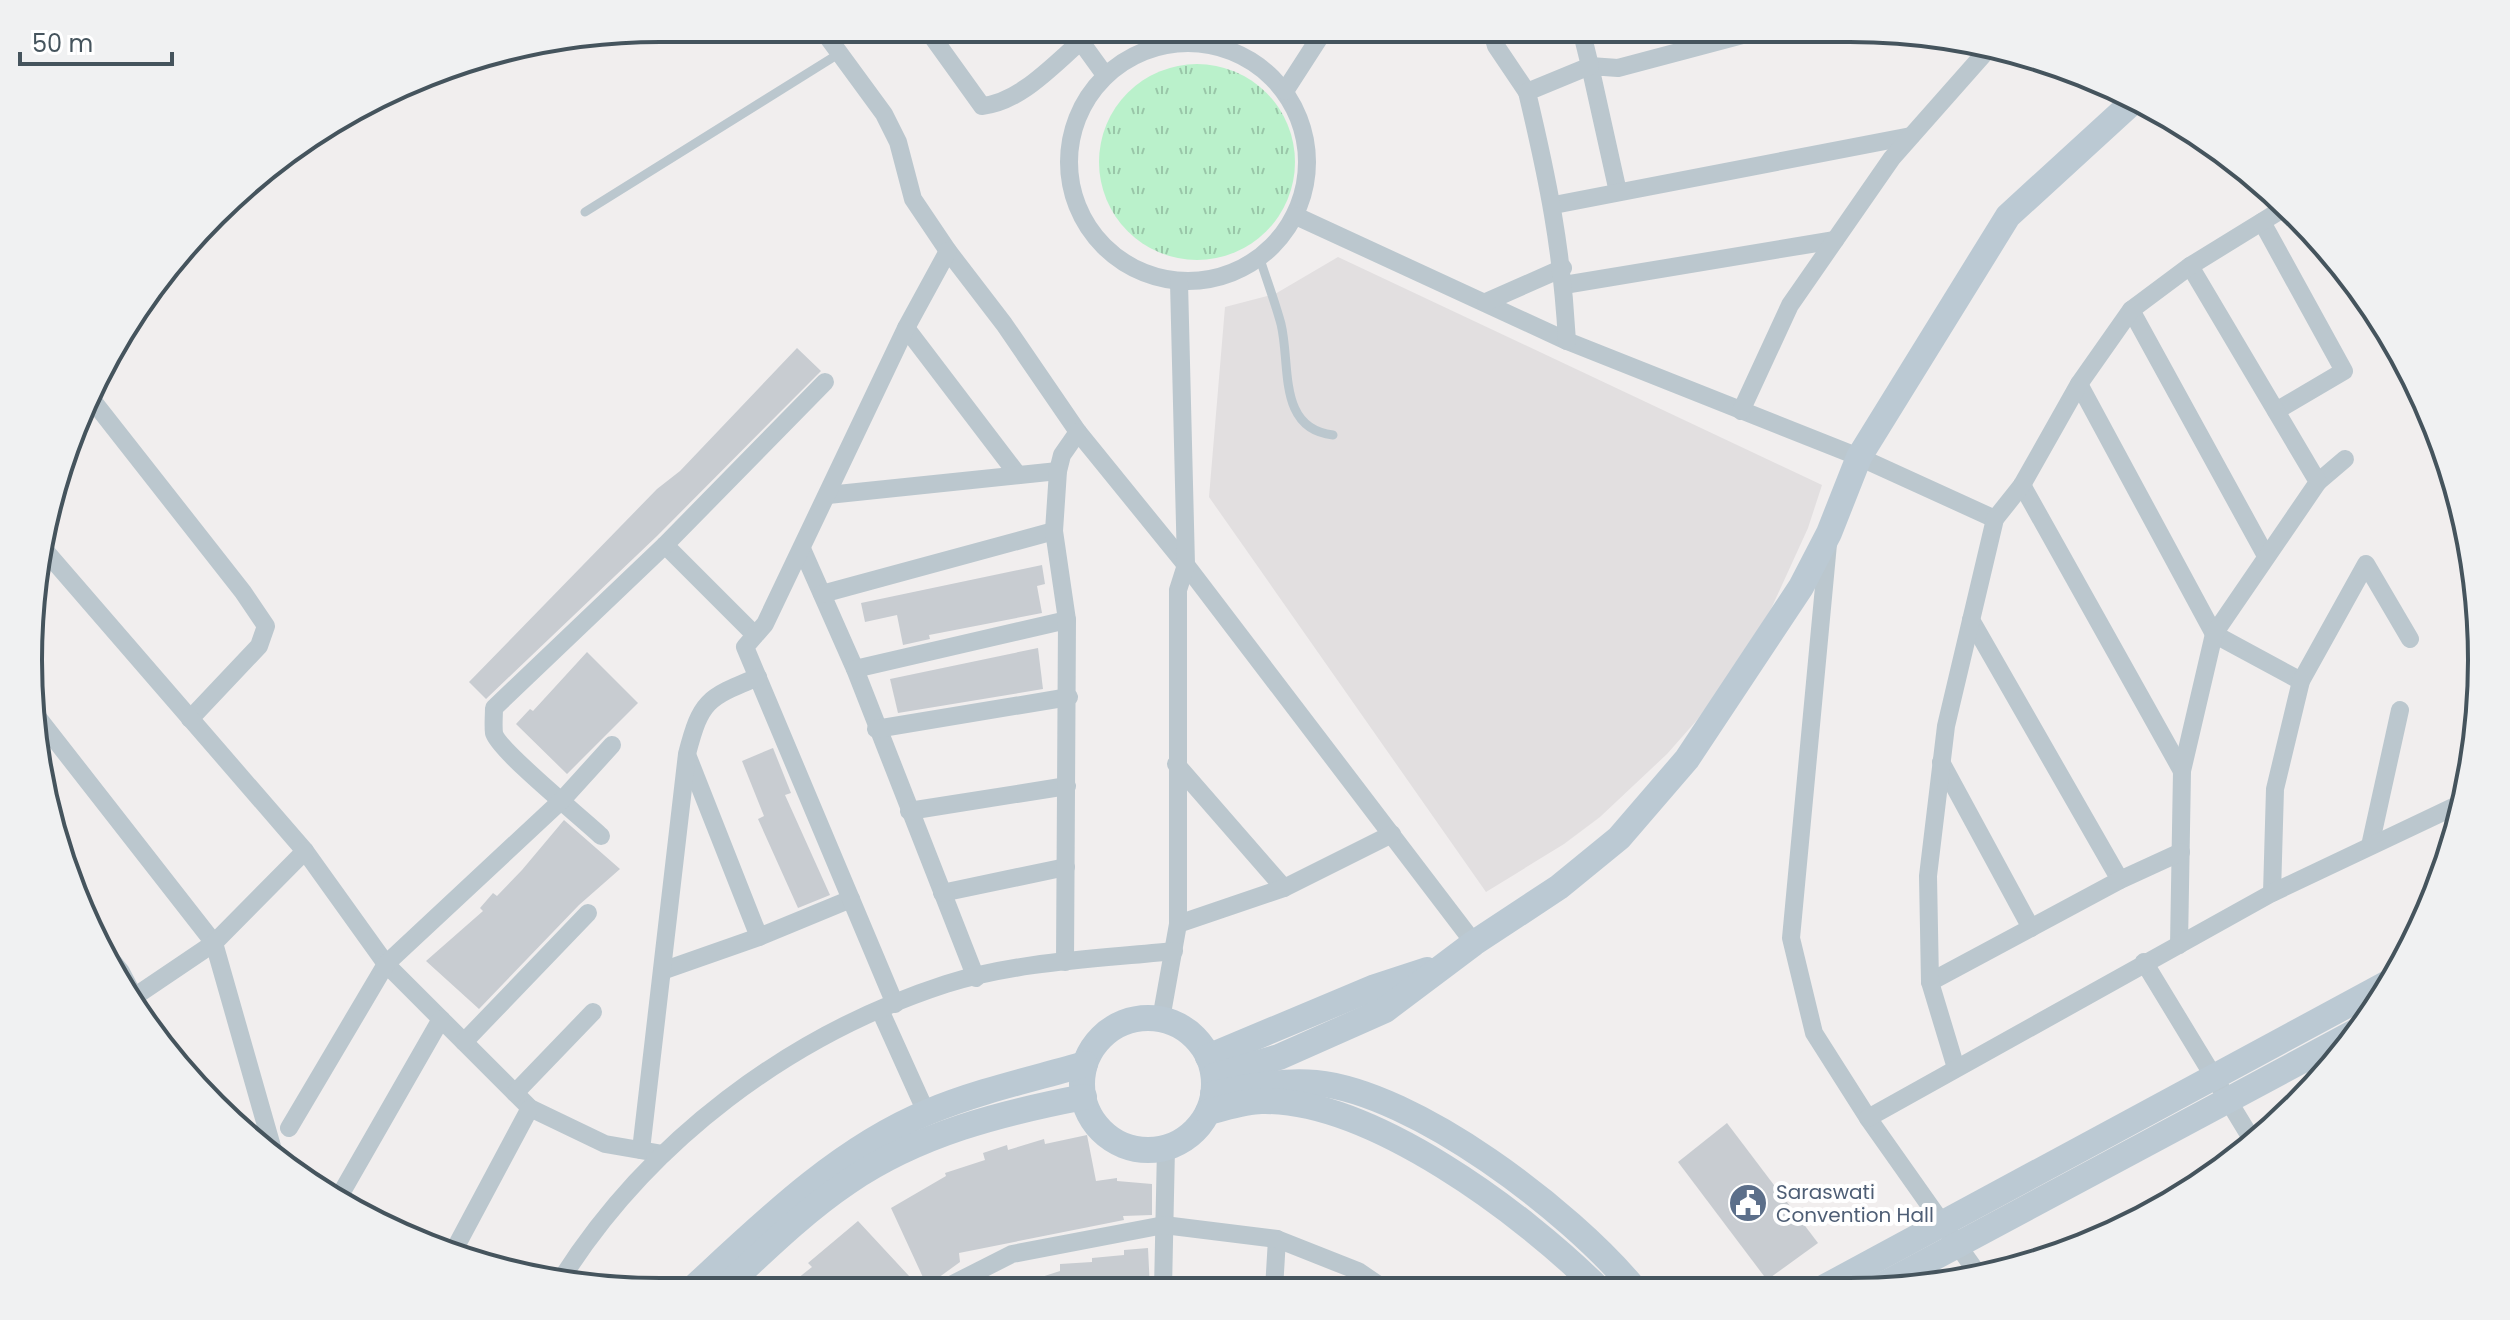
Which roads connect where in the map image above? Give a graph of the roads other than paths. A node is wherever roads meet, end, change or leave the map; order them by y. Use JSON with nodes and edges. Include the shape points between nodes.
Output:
{"nodes":[{"id":1,"x":833,"y":42,"type":"edge"},
{"id":2,"x":936,"y":42,"type":"edge"},
{"id":3,"x":1069,"y":42,"type":"edge"},
{"id":4,"x":1081,"y":42,"type":"edge"},
{"id":5,"x":1317,"y":42,"type":"edge"},
{"id":6,"x":1495,"y":42,"type":"edge"},
{"id":7,"x":1584,"y":42,"type":"edge"},
{"id":8,"x":1702,"y":42,"type":"edge"},
{"id":9,"x":841,"y":52,"type":"junction"},
{"id":10,"x":1977,"y":55,"type":"edge"},
{"id":11,"x":1590,"y":66,"type":"junction"},
{"id":12,"x":1105,"y":75,"type":"junction"},
{"id":13,"x":1285,"y":91,"type":"junction"},
{"id":14,"x":1527,"y":92,"type":"junction"},
{"id":15,"x":2126,"y":108,"type":"edge"},
{"id":16,"x":1911,"y":136,"type":"junction"},
{"id":17,"x":1618,"y":192,"type":"junction"},
{"id":18,"x":1554,"y":205,"type":"junction"},
{"id":19,"x":585,"y":212,"type":"dead end"},
{"id":20,"x":2276,"y":213,"type":"edge"},
{"id":21,"x":1296,"y":216,"type":"junction"},
{"id":22,"x":2262,"y":222,"type":"junction"},
{"id":23,"x":1835,"y":240,"type":"junction"},
{"id":24,"x":948,"y":251,"type":"junction"},
{"id":25,"x":1260,"y":259,"type":"junction"},
{"id":26,"x":2190,"y":266,"type":"junction"},
{"id":27,"x":1564,"y":276,"type":"junction"},
{"id":28,"x":1179,"y":282,"type":"junction"},
{"id":29,"x":1486,"y":302,"type":"junction"},
{"id":30,"x":2131,"y":310,"type":"junction"},
{"id":31,"x":906,"y":328,"type":"junction"},
{"id":32,"x":1567,"y":341,"type":"junction"},
{"id":33,"x":825,"y":382,"type":"dead end"},
{"id":34,"x":2079,"y":384,"type":"junction"},
{"id":35,"x":97,"y":406,"type":"edge"},
{"id":36,"x":1741,"y":411,"type":"junction"},
{"id":37,"x":2276,"y":411,"type":"junction"},
{"id":38,"x":1078,"y":432,"type":"junction"},
{"id":39,"x":1333,"y":435,"type":"dead end"},
{"id":40,"x":1859,"y":457,"type":"junction"},
{"id":41,"x":2345,"y":459,"type":"dead end"},
{"id":42,"x":1058,"y":471,"type":"junction"},
{"id":43,"x":1018,"y":475,"type":"junction"},
{"id":44,"x":2318,"y":482,"type":"junction"},
{"id":45,"x":2022,"y":485,"type":"junction"},
{"id":46,"x":828,"y":495,"type":"junction"},
{"id":47,"x":1995,"y":519,"type":"junction"},
{"id":48,"x":1054,"y":531,"type":"junction"},
{"id":49,"x":1829,"y":533,"type":"junction"},
{"id":50,"x":665,"y":545,"type":"junction"},
{"id":51,"x":802,"y":549,"type":"junction"},
{"id":52,"x":2266,"y":556,"type":"junction"},
{"id":53,"x":51,"y":557,"type":"edge"},
{"id":54,"x":1186,"y":565,"type":"junction"},
{"id":55,"x":822,"y":594,"type":"junction"},
{"id":56,"x":1067,"y":620,"type":"junction"},
{"id":57,"x":1971,"y":620,"type":"junction"},
{"id":58,"x":2214,"y":634,"type":"junction"},
{"id":59,"x":755,"y":635,"type":"junction"},
{"id":60,"x":2410,"y":639,"type":"dead end"},
{"id":61,"x":855,"y":669,"type":"junction"},
{"id":62,"x":758,"y":677,"type":"junction"},
{"id":63,"x":2301,"y":681,"type":"junction"},
{"id":64,"x":1069,"y":697,"type":"junction"},
{"id":65,"x":2400,"y":710,"type":"dead end"},
{"id":66,"x":190,"y":719,"type":"junction"},
{"id":67,"x":46,"y":728,"type":"edge"},
{"id":68,"x":876,"y":729,"type":"junction"},
{"id":69,"x":612,"y":745,"type":"dead end"},
{"id":70,"x":687,"y":754,"type":"junction"},
{"id":71,"x":1941,"y":762,"type":"junction"},
{"id":72,"x":1176,"y":764,"type":"junction"},
{"id":73,"x":2182,"y":771,"type":"junction"},
{"id":74,"x":1067,"y":786,"type":"junction"},
{"id":75,"x":563,"y":799,"type":"junction"},
{"id":76,"x":2450,"y":809,"type":"edge"},
{"id":77,"x":909,"y":811,"type":"junction"},
{"id":78,"x":1392,"y":834,"type":"junction"},
{"id":79,"x":601,"y":836,"type":"dead end"},
{"id":80,"x":2370,"y":846,"type":"junction"},
{"id":81,"x":305,"y":851,"type":"junction"},
{"id":82,"x":2181,"y":852,"type":"junction"},
{"id":83,"x":1066,"y":867,"type":"junction"},
{"id":84,"x":2120,"y":880,"type":"junction"},
{"id":85,"x":1284,"y":888,"type":"junction"},
{"id":86,"x":942,"y":893,"type":"junction"},
{"id":87,"x":2272,"y":893,"type":"junction"},
{"id":88,"x":851,"y":899,"type":"junction"},
{"id":89,"x":588,"y":913,"type":"dead end"},
{"id":90,"x":1178,"y":924,"type":"junction"},
{"id":91,"x":2031,"y":928,"type":"junction"},
{"id":92,"x":759,"y":937,"type":"junction"},
{"id":93,"x":214,"y":943,"type":"junction"},
{"id":94,"x":1474,"y":943,"type":"junction"},
{"id":95,"x":2179,"y":945,"type":"junction"},
{"id":96,"x":1174,"y":951,"type":"junction"},
{"id":97,"x":1065,"y":962,"type":"junction"},
{"id":98,"x":2144,"y":962,"type":"junction"},
{"id":99,"x":386,"y":964,"type":"junction"},
{"id":100,"x":662,"y":971,"type":"junction"},
{"id":101,"x":976,"y":978,"type":"junction"},
{"id":102,"x":1930,"y":982,"type":"junction"},
{"id":103,"x":139,"y":991,"type":"edge"},
{"id":104,"x":2369,"y":995,"type":"edge"},
{"id":105,"x":887,"y":1007,"type":"junction"},
{"id":106,"x":593,"y":1012,"type":"dead end"},
{"id":107,"x":441,"y":1019,"type":"junction"},
{"id":108,"x":1161,"y":1019,"type":"junction"},
{"id":109,"x":2337,"y":1040,"type":"edge"},
{"id":110,"x":464,"y":1042,"type":"junction"},
{"id":111,"x":1085,"y":1064,"type":"junction"},
{"id":112,"x":1956,"y":1068,"type":"junction"},
{"id":113,"x":1211,"y":1085,"type":"junction"},
{"id":114,"x":2220,"y":1089,"type":"junction"},
{"id":115,"x":515,"y":1093,"type":"junction"},
{"id":116,"x":1084,"y":1097,"type":"junction"},
{"id":117,"x":530,"y":1108,"type":"junction"},
{"id":118,"x":926,"y":1112,"type":"junction"},
{"id":119,"x":1868,"y":1118,"type":"junction"},
{"id":120,"x":289,"y":1128,"type":"dead end"},
{"id":121,"x":2247,"y":1133,"type":"edge"},
{"id":122,"x":270,"y":1138,"type":"edge"},
{"id":123,"x":1166,"y":1148,"type":"junction"},
{"id":124,"x":641,"y":1150,"type":"junction"},
{"id":125,"x":663,"y":1154,"type":"junction"},
{"id":126,"x":343,"y":1190,"type":"edge"},
{"id":127,"x":1164,"y":1225,"type":"junction"},
{"id":128,"x":1943,"y":1225,"type":"junction"},
{"id":129,"x":1277,"y":1239,"type":"junction"},
{"id":130,"x":458,"y":1244,"type":"edge"},
{"id":131,"x":1958,"y":1246,"type":"junction"},
{"id":132,"x":1972,"y":1266,"type":"edge"},
{"id":133,"x":566,"y":1271,"type":"edge"},
{"id":134,"x":1900,"y":1276,"type":"edge"},
{"id":135,"x":704,"y":1278,"type":"edge"},
{"id":136,"x":735,"y":1278,"type":"edge"},
{"id":137,"x":965,"y":1278,"type":"edge"},
{"id":138,"x":1163,"y":1278,"type":"edge"},
{"id":139,"x":1275,"y":1278,"type":"edge"},
{"id":140,"x":1368,"y":1278,"type":"edge"},
{"id":141,"x":1587,"y":1278,"type":"edge"},
{"id":142,"x":1625,"y":1278,"type":"edge"},
{"id":143,"x":1842,"y":1278,"type":"edge"}],
"edges":[{"from":1,"to":9,"type":"street"},
{"from":2,"to":3,"type":"street","via":[[982,106],[998,104],[1020,91]]},
{"from":4,"to":12,"type":"street"},
{"from":5,"to":13,"type":"street"},
{"from":6,"to":14,"type":"street"},
{"from":7,"to":11,"type":"street"},
{"from":8,"to":11,"type":"street","via":[[1618,68]]},
{"from":9,"to":19,"type":"lane"},
{"from":9,"to":24,"type":"street","via":[[884,114],[898,142],[913,199]]},
{"from":10,"to":16,"type":"street"},
{"from":11,"to":14,"type":"street"},
{"from":11,"to":17,"type":"street"},
{"from":12,"to":13,"type":"street","via":[[1132,55],[1198,42],[1231,50],[1261,67]]},
{"from":12,"to":28,"type":"street","via":[[1083,102],[1071,134],[1068,168],[1075,202],[1091,233],[1115,257],[1145,274]]},
{"from":13,"to":21,"type":"street","via":[[1308,152],[1306,185]]},
{"from":14,"to":18,"type":"street"},
{"from":15,"to":40,"type":"street","via":[[2008,216]]},
{"from":16,"to":17,"type":"street"},
{"from":16,"to":23,"type":"street"},
{"from":17,"to":18,"type":"street"},
{"from":18,"to":27,"type":"street"},
{"from":20,"to":22,"type":"street"},
{"from":21,"to":25,"type":"street"},
{"from":21,"to":29,"type":"street"},
{"from":22,"to":26,"type":"street"},
{"from":22,"to":37,"type":"street","via":[[2344,371]]},
{"from":23,"to":27,"type":"street"},
{"from":23,"to":36,"type":"street","via":[[1790,305]]},
{"from":24,"to":31,"type":"street"},
{"from":24,"to":38,"type":"street"},
{"from":25,"to":28,"type":"street","via":[[1221,277]]},
{"from":25,"to":39,"type":"lane","via":[[1281,326],[1285,368],[1301,422],[1315,433]]},
{"from":26,"to":30,"type":"street"},
{"from":26,"to":37,"type":"street"},
{"from":27,"to":29,"type":"street"},
{"from":27,"to":32,"type":"street"},
{"from":28,"to":54,"type":"street"},
{"from":29,"to":32,"type":"street"},
{"from":30,"to":34,"type":"street"},
{"from":30,"to":52,"type":"street"},
{"from":31,"to":43,"type":"street"},
{"from":31,"to":46,"type":"street"},
{"from":32,"to":36,"type":"street"},
{"from":33,"to":50,"type":"street"},
{"from":34,"to":45,"type":"street"},
{"from":34,"to":58,"type":"street"},
{"from":35,"to":66,"type":"street","via":[[266,626],[259,646]]},
{"from":36,"to":40,"type":"street"},
{"from":37,"to":44,"type":"street"},
{"from":38,"to":42,"type":"street"},
{"from":38,"to":54,"type":"street"},
{"from":40,"to":47,"type":"street"},
{"from":40,"to":49,"type":"street"},
{"from":41,"to":44,"type":"street"},
{"from":42,"to":43,"type":"street"},
{"from":42,"to":48,"type":"street"},
{"from":43,"to":46,"type":"street"},
{"from":44,"to":52,"type":"street"},
{"from":45,"to":47,"type":"street"},
{"from":45,"to":73,"type":"street"},
{"from":46,"to":51,"type":"street"},
{"from":47,"to":57,"type":"street"},
{"from":48,"to":55,"type":"street"},
{"from":48,"to":56,"type":"street"},
{"from":49,"to":94,"type":"street","via":[[1801,587],[1687,759],[1619,838],[1559,887]]},
{"from":49,"to":119,"type":"street","via":[[1791,938],[1814,1033]]},
{"from":50,"to":59,"type":"street"},
{"from":50,"to":75,"type":"street","via":[[494,708],[494,735],[515,761]]},
{"from":51,"to":55,"type":"street"},
{"from":51,"to":59,"type":"street"},
{"from":52,"to":58,"type":"street"},
{"from":53,"to":66,"type":"street"},
{"from":54,"to":72,"type":"street","via":[[1178,590]]},
{"from":54,"to":78,"type":"street"},
{"from":55,"to":61,"type":"street"},
{"from":56,"to":61,"type":"street"},
{"from":56,"to":64,"type":"street"},
{"from":57,"to":71,"type":"street"},
{"from":57,"to":84,"type":"street"},
{"from":58,"to":63,"type":"street"},
{"from":58,"to":73,"type":"street"},
{"from":59,"to":62,"type":"street","via":[[745,647]]},
{"from":60,"to":63,"type":"street","via":[[2366,564]]},
{"from":61,"to":68,"type":"street"},
{"from":62,"to":70,"type":"street","via":[[715,695],[697,717]]},
{"from":62,"to":88,"type":"street"},
{"from":63,"to":87,"type":"street","via":[[2275,789]]},
{"from":64,"to":68,"type":"street"},
{"from":64,"to":74,"type":"street"},
{"from":65,"to":80,"type":"street"},
{"from":66,"to":81,"type":"street"},
{"from":67,"to":93,"type":"street"},
{"from":68,"to":77,"type":"street"},
{"from":69,"to":75,"type":"street"},
{"from":70,"to":92,"type":"street"},
{"from":70,"to":100,"type":"street"},
{"from":71,"to":91,"type":"street"},
{"from":71,"to":102,"type":"street","via":[[1928,876]]},
{"from":72,"to":85,"type":"street"},
{"from":72,"to":90,"type":"street"},
{"from":73,"to":82,"type":"street"},
{"from":74,"to":77,"type":"street"},
{"from":74,"to":83,"type":"street"},
{"from":75,"to":79,"type":"street"},
{"from":75,"to":99,"type":"street"},
{"from":76,"to":80,"type":"street"},
{"from":77,"to":86,"type":"street"},
{"from":78,"to":85,"type":"street"},
{"from":78,"to":94,"type":"street"},
{"from":80,"to":87,"type":"street"},
{"from":81,"to":93,"type":"street"},
{"from":81,"to":99,"type":"street"},
{"from":82,"to":84,"type":"street"},
{"from":82,"to":95,"type":"street"},
{"from":83,"to":86,"type":"street"},
{"from":83,"to":97,"type":"street"},
{"from":84,"to":91,"type":"street"},
{"from":85,"to":90,"type":"street"},
{"from":86,"to":101,"type":"street"},
{"from":87,"to":95,"type":"street"},
{"from":88,"to":92,"type":"street"},
{"from":88,"to":105,"type":"street"},
{"from":89,"to":110,"type":"street"},
{"from":90,"to":96,"type":"street"},
{"from":91,"to":102,"type":"street"},
{"from":92,"to":100,"type":"street"},
{"from":93,"to":103,"type":"street"},
{"from":93,"to":122,"type":"street"},
{"from":94,"to":113,"type":"street","via":[[1385,1010]]},
{"from":95,"to":98,"type":"street"},
{"from":96,"to":97,"type":"street"},
{"from":96,"to":108,"type":"street"},
{"from":97,"to":101,"type":"street"},
{"from":98,"to":112,"type":"street"},
{"from":98,"to":114,"type":"street"},
{"from":99,"to":107,"type":"street"},
{"from":99,"to":120,"type":"street"},
{"from":100,"to":124,"type":"street"},
{"from":101,"to":105,"type":"street"},
{"from":102,"to":112,"type":"street"},
{"from":104,"to":114,"type":"street"},
{"from":105,"to":118,"type":"street"},
{"from":105,"to":125,"type":"street","via":[[818,1039],[746,1082]]},
{"from":106,"to":115,"type":"street"},
{"from":107,"to":110,"type":"street"},
{"from":107,"to":126,"type":"street"},
{"from":108,"to":111,"type":"street","via":[[1142,1018],[1106,1032]]},
{"from":108,"to":113,"type":"street","via":[[1189,1033]]},
{"from":109,"to":114,"type":"street"},
{"from":110,"to":115,"type":"street"},
{"from":111,"to":116,"type":"street"},
{"from":111,"to":118,"type":"street"},
{"from":112,"to":119,"type":"street"},
{"from":113,"to":123,"type":"street","via":[[1198,1128]]},
{"from":113,"to":141,"type":"street","via":[[1261,1101],[1315,1107],[1359,1123],[1470,1184],[1534,1230]]},
{"from":113,"to":142,"type":"street","via":[[1317,1083],[1365,1095],[1487,1158],[1597,1247]]},
{"from":114,"to":121,"type":"street"},
{"from":114,"to":128,"type":"street"},
{"from":114,"to":131,"type":"street"},
{"from":115,"to":117,"type":"street"},
{"from":116,"to":123,"type":"street","via":[[1105,1134],[1145,1150]]},
{"from":116,"to":136,"type":"street","via":[[1006,1112],[940,1134],[849,1181]]},
{"from":117,"to":124,"type":"street","via":[[605,1144]]},
{"from":117,"to":130,"type":"street"},
{"from":118,"to":135,"type":"street","via":[[839,1162]]},
{"from":119,"to":128,"type":"street"},
{"from":123,"to":127,"type":"street"},
{"from":124,"to":125,"type":"street"},
{"from":125,"to":133,"type":"street"},
{"from":127,"to":129,"type":"street"},
{"from":127,"to":137,"type":"street","via":[[1012,1254]]},
{"from":127,"to":138,"type":"street"},
{"from":128,"to":131,"type":"street"},
{"from":128,"to":143,"type":"street"},
{"from":129,"to":139,"type":"street"},
{"from":129,"to":140,"type":"street"},
{"from":131,"to":132,"type":"street"},
{"from":131,"to":134,"type":"street"}]}
